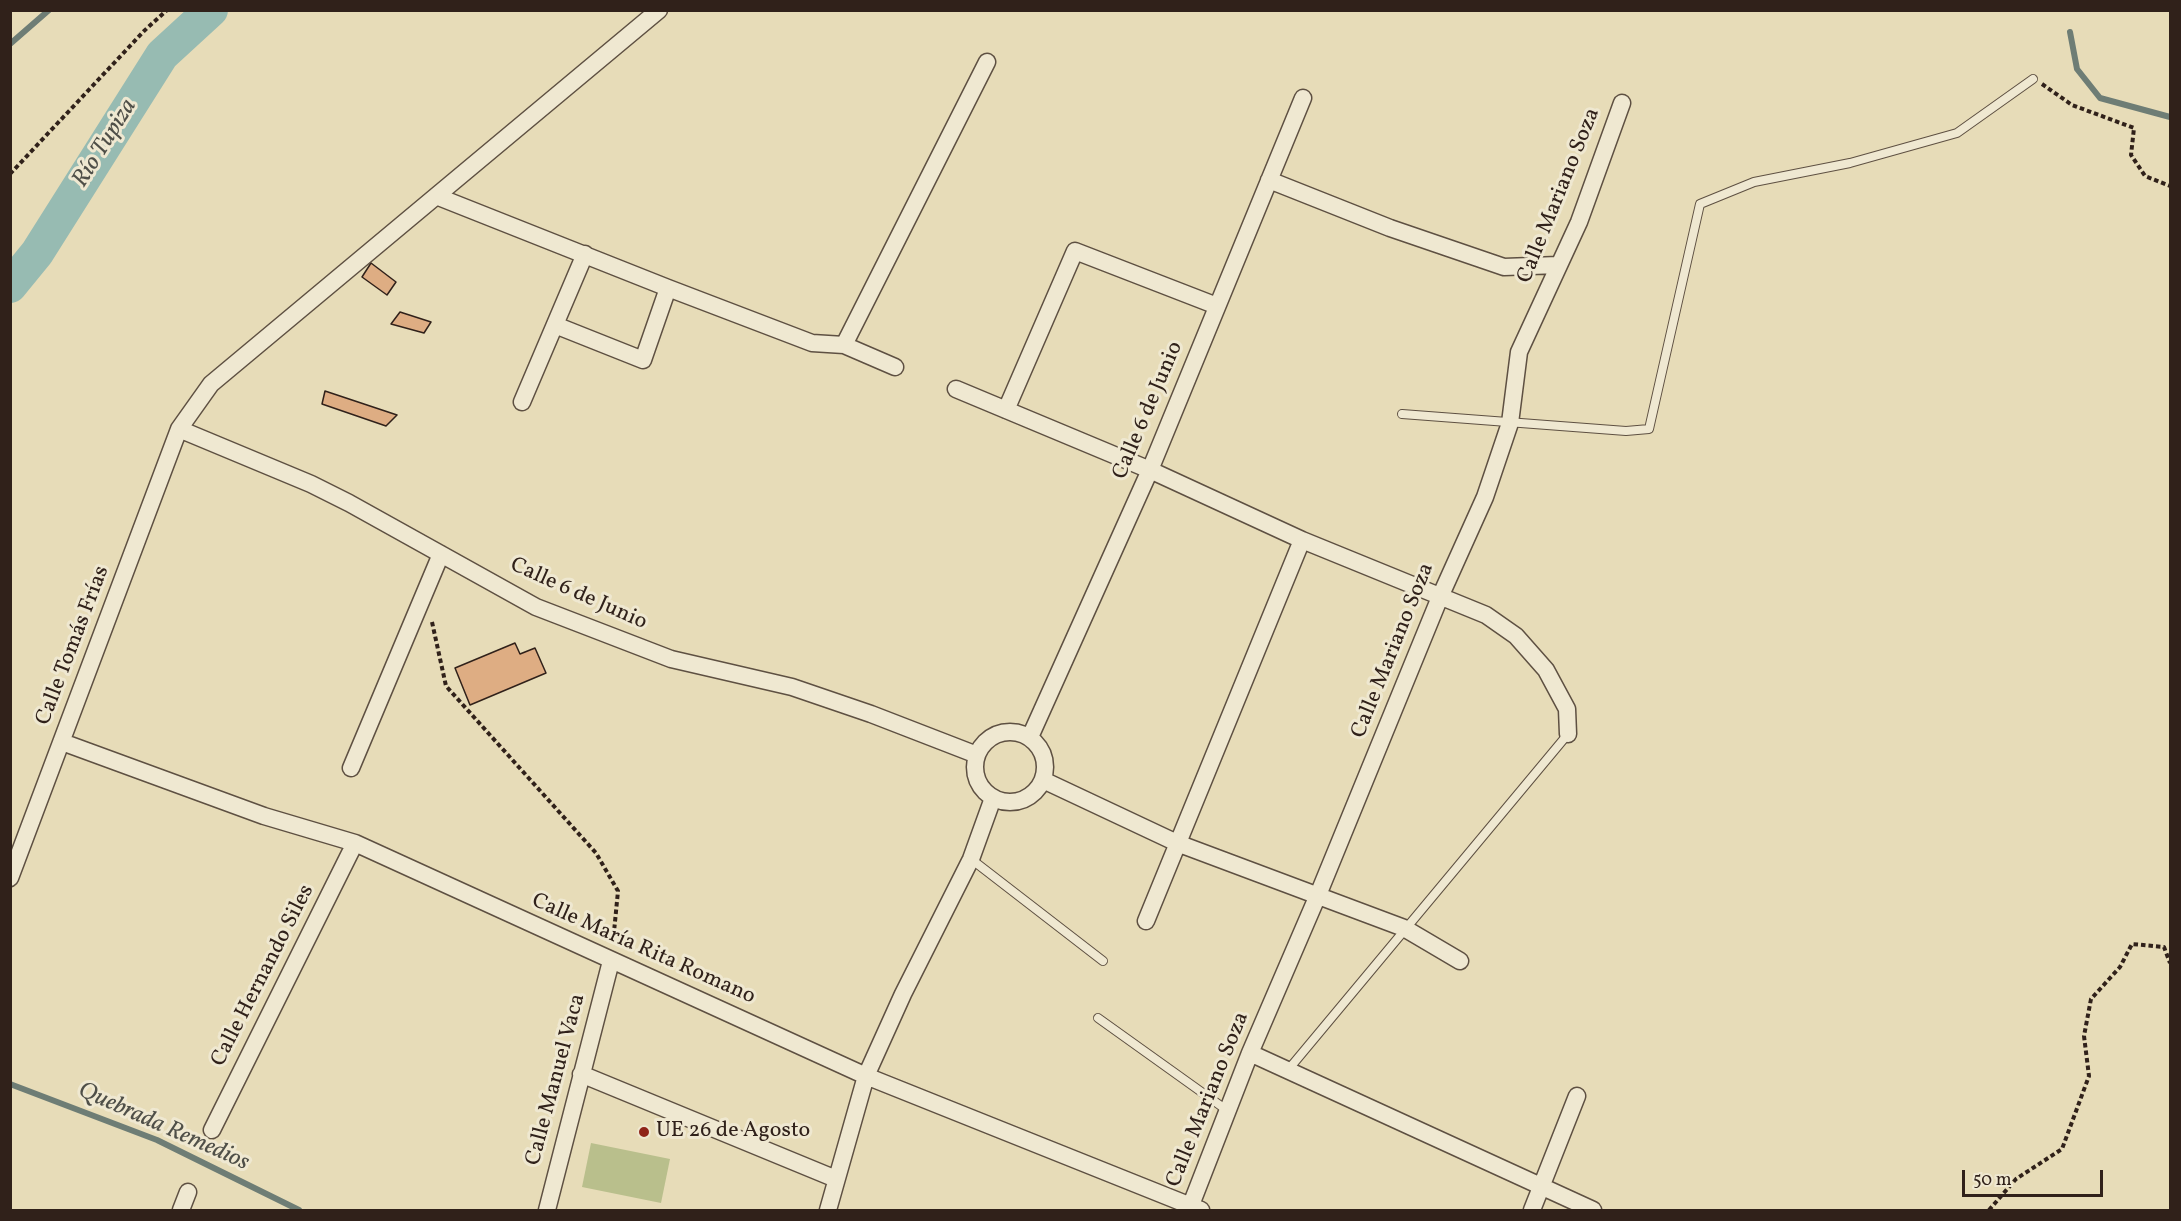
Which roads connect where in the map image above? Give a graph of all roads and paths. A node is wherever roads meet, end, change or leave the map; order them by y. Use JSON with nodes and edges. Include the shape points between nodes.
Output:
{"nodes":[{"id":1,"x":167,"y":10,"type":"edge"},
{"id":2,"x":659,"y":10,"type":"edge"},
{"id":3,"x":987,"y":62,"type":"dead end"},
{"id":4,"x":2033,"y":79,"type":"joint"},
{"id":5,"x":1303,"y":98,"type":"dead end"},
{"id":6,"x":1622,"y":103,"type":"dead end"},
{"id":7,"x":10,"y":174,"type":"edge"},
{"id":8,"x":1269,"y":180,"type":"junction"},
{"id":9,"x":2170,"y":186,"type":"edge"},
{"id":10,"x":436,"y":196,"type":"junction"},
{"id":11,"x":585,"y":254,"type":"junction"},
{"id":12,"x":1558,"y":265,"type":"junction"},
{"id":13,"x":668,"y":288,"type":"junction"},
{"id":14,"x":1217,"y":306,"type":"junction"},
{"id":15,"x":555,"y":325,"type":"junction"},
{"id":16,"x":844,"y":345,"type":"junction"},
{"id":17,"x":895,"y":366,"type":"dead end"},
{"id":18,"x":956,"y":389,"type":"dead end"},
{"id":19,"x":522,"y":402,"type":"dead end"},
{"id":20,"x":1006,"y":410,"type":"junction"},
{"id":21,"x":1402,"y":414,"type":"dead end"},
{"id":22,"x":1510,"y":423,"type":"junction"},
{"id":23,"x":179,"y":429,"type":"junction"},
{"id":24,"x":1150,"y":470,"type":"junction"},
{"id":25,"x":1302,"y":540,"type":"junction"},
{"id":26,"x":441,"y":554,"type":"junction"},
{"id":27,"x":425,"y":592,"type":"junction"},
{"id":28,"x":1440,"y":597,"type":"junction"},
{"id":29,"x":1568,"y":734,"type":"joint"},
{"id":30,"x":1030,"y":737,"type":"junction"},
{"id":31,"x":62,"y":742,"type":"junction"},
{"id":32,"x":977,"y":755,"type":"junction"},
{"id":33,"x":351,"y":768,"type":"dead end"},
{"id":34,"x":1043,"y":780,"type":"junction"},
{"id":35,"x":993,"y":798,"type":"junction"},
{"id":36,"x":356,"y":843,"type":"junction"},
{"id":37,"x":1177,"y":843,"type":"junction"},
{"id":38,"x":971,"y":859,"type":"junction"},
{"id":39,"x":10,"y":878,"type":"edge"},
{"id":40,"x":1318,"y":895,"type":"junction"},
{"id":41,"x":1146,"y":921,"type":"dead end"},
{"id":42,"x":1406,"y":929,"type":"junction"},
{"id":43,"x":611,"y":961,"type":"junction"},
{"id":44,"x":1103,"y":961,"type":"dead end"},
{"id":45,"x":1460,"y":961,"type":"dead end"},
{"id":46,"x":2170,"y":963,"type":"edge"},
{"id":47,"x":1098,"y":1018,"type":"dead end"},
{"id":48,"x":1250,"y":1053,"type":"junction"},
{"id":49,"x":1288,"y":1070,"type":"junction"},
{"id":50,"x":582,"y":1074,"type":"junction"},
{"id":51,"x":866,"y":1076,"type":"junction"},
{"id":52,"x":1578,"y":1096,"type":"dead end"},
{"id":53,"x":1227,"y":1111,"type":"junction"},
{"id":54,"x":212,"y":1130,"type":"dead end"},
{"id":55,"x":836,"y":1179,"type":"junction"},
{"id":56,"x":1542,"y":1187,"type":"junction"},
{"id":57,"x":188,"y":1192,"type":"dead end"},
{"id":58,"x":1193,"y":1209,"type":"edge"},
{"id":59,"x":181,"y":1210,"type":"edge"},
{"id":60,"x":547,"y":1210,"type":"edge"},
{"id":61,"x":828,"y":1210,"type":"edge"},
{"id":62,"x":1532,"y":1210,"type":"edge"},
{"id":63,"x":1593,"y":1210,"type":"edge"},
{"id":64,"x":1989,"y":1210,"type":"edge"}],
"edges":[{"from":1,"to":7,"type":"path"},
{"from":2,"to":10,"type":"street","name":"Calle Tomás Frías"},
{"from":3,"to":16,"type":"street"},
{"from":4,"to":9,"type":"path","via":[[2072,105],[2134,128],[2131,155],[2145,176]]},
{"from":4,"to":22,"type":"lane","via":[[1957,133],[1850,163],[1754,182],[1700,204],[1649,429],[1626,432]]},
{"from":5,"to":8,"type":"street","name":"Calle 6 de Junio"},
{"from":6,"to":12,"type":"street","name":"Calle Mariano Soza","via":[[1579,222]]},
{"from":8,"to":12,"type":"street","via":[[1390,228],[1504,267]]},
{"from":8,"to":14,"type":"street","name":"Calle 6 de Junio"},
{"from":10,"to":11,"type":"street"},
{"from":10,"to":23,"type":"street","name":"Calle Tomás Frías","via":[[211,384]]},
{"from":11,"to":13,"type":"street"},
{"from":11,"to":15,"type":"street"},
{"from":12,"to":22,"type":"street","name":"Calle Mariano Soza","via":[[1519,352]]},
{"from":13,"to":15,"type":"street","via":[[643,360]]},
{"from":13,"to":16,"type":"street","via":[[812,343]]},
{"from":14,"to":20,"type":"street","via":[[1075,251]]},
{"from":14,"to":24,"type":"street","name":"Calle 6 de Junio"},
{"from":15,"to":19,"type":"street"},
{"from":16,"to":17,"type":"street"},
{"from":18,"to":20,"type":"street"},
{"from":20,"to":24,"type":"street"},
{"from":21,"to":22,"type":"lane"},
{"from":22,"to":28,"type":"street","name":"Calle Mariano Soza","via":[[1485,497]]},
{"from":23,"to":26,"type":"street","name":"Calle 6 de Junio","via":[[311,484]]},
{"from":23,"to":31,"type":"street","name":"Calle Tomás Frías"},
{"from":24,"to":25,"type":"street"},
{"from":24,"to":30,"type":"street","name":"Calle 6 de Junio"},
{"from":25,"to":28,"type":"street"},
{"from":25,"to":37,"type":"street"},
{"from":26,"to":27,"type":"street"},
{"from":26,"to":32,"type":"street","name":"Calle 6 de Junio","via":[[536,607],[670,659],[792,687]]},
{"from":27,"to":33,"type":"street"},
{"from":27,"to":43,"type":"path","via":[[446,686],[596,853],[618,891]]},
{"from":28,"to":29,"type":"street","via":[[1486,615],[1516,636],[1546,670],[1567,709]]},
{"from":28,"to":40,"type":"street","name":"Calle Mariano Soza"},
{"from":29,"to":42,"type":"lane"},
{"from":30,"to":32,"type":"street","via":[[999,733],[989,738]]},
{"from":30,"to":34,"type":"street","via":[[1044,756]]},
{"from":31,"to":36,"type":"street","name":"Calle María Rita Romano","via":[[264,816]]},
{"from":31,"to":39,"type":"street","name":"Calle Tomás Frías"},
{"from":32,"to":35,"type":"street","via":[[975,775]]},
{"from":34,"to":35,"type":"street","via":[[1028,798],[1016,803]]},
{"from":34,"to":37,"type":"street"},
{"from":35,"to":38,"type":"street"},
{"from":36,"to":43,"type":"street","name":"Calle María Rita Romano"},
{"from":36,"to":54,"type":"street","name":"Calle Hernando Siles"},
{"from":37,"to":40,"type":"street"},
{"from":37,"to":41,"type":"street"},
{"from":38,"to":44,"type":"lane"},
{"from":38,"to":51,"type":"street"},
{"from":40,"to":42,"type":"street"},
{"from":40,"to":48,"type":"street","name":"Calle Mariano Soza"},
{"from":42,"to":45,"type":"street"},
{"from":42,"to":49,"type":"lane"},
{"from":43,"to":50,"type":"street","name":"Calle Manuel Vaca"},
{"from":43,"to":51,"type":"street","name":"Calle María Rita Romano"},
{"from":46,"to":64,"type":"path","via":[[2164,946],[2132,944],[2120,967],[2091,999],[2084,1036],[2089,1076],[2062,1149],[2016,1179]]},
{"from":47,"to":53,"type":"lane"},
{"from":48,"to":49,"type":"street"},
{"from":48,"to":53,"type":"street","name":"Calle Mariano Soza"},
{"from":49,"to":56,"type":"street"},
{"from":50,"to":55,"type":"street"},
{"from":50,"to":60,"type":"street","name":"Calle Manuel Vaca"},
{"from":51,"to":55,"type":"street"},
{"from":51,"to":58,"type":"street","name":"Calle María Rita Romano"},
{"from":52,"to":56,"type":"street"},
{"from":53,"to":58,"type":"street","name":"Calle Mariano Soza"},
{"from":55,"to":61,"type":"street"},
{"from":56,"to":62,"type":"street"},
{"from":56,"to":63,"type":"street"},
{"from":57,"to":59,"type":"street"}]}
